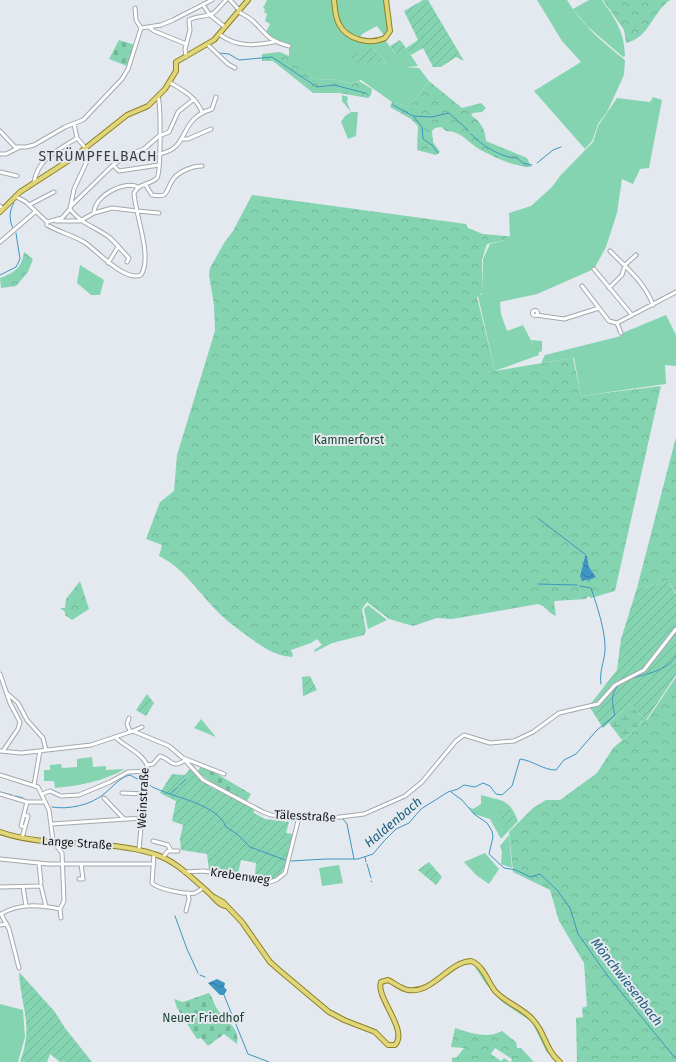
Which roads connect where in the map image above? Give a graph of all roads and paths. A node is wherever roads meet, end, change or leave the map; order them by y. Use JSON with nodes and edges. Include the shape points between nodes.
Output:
{"nodes":[{"id":1,"x":212,"y":0,"type":"edge"},
{"id":2,"x":226,"y":0,"type":"edge"},
{"id":3,"x":230,"y":0,"type":"edge"},
{"id":4,"x":248,"y":0,"type":"edge"},
{"id":5,"x":334,"y":0,"type":"edge"},
{"id":6,"x":386,"y":0,"type":"edge"},
{"id":7,"x":203,"y":6,"type":"junction"},
{"id":8,"x":135,"y":8,"type":"dead end"},
{"id":9,"x":240,"y":12,"type":"junction"},
{"id":10,"x":210,"y":15,"type":"junction"},
{"id":11,"x":225,"y":27,"type":"junction"},
{"id":12,"x":143,"y":28,"type":"junction"},
{"id":13,"x":150,"y":28,"type":"junction"},
{"id":14,"x":219,"y":34,"type":"junction"},
{"id":15,"x":274,"y":42,"type":"junction"},
{"id":16,"x":186,"y":44,"type":"junction"},
{"id":17,"x":208,"y":45,"type":"junction"},
{"id":18,"x":289,"y":46,"type":"dead end"},
{"id":19,"x":186,"y":57,"type":"junction"},
{"id":20,"x":235,"y":68,"type":"dead end"},
{"id":21,"x":169,"y":81,"type":"junction"},
{"id":22,"x":158,"y":97,"type":"junction"},
{"id":23,"x":216,"y":97,"type":"dead end"},
{"id":24,"x":194,"y":99,"type":"junction"},
{"id":25,"x":202,"y":112,"type":"junction"},
{"id":26,"x":74,"y":124,"type":"junction"},
{"id":27,"x":211,"y":129,"type":"dead end"},
{"id":28,"x":0,"y":131,"type":"edge"},
{"id":29,"x":159,"y":136,"type":"junction"},
{"id":30,"x":77,"y":138,"type":"junction"},
{"id":31,"x":182,"y":139,"type":"junction"},
{"id":32,"x":67,"y":145,"type":"junction"},
{"id":33,"x":18,"y":148,"type":"junction"},
{"id":34,"x":86,"y":148,"type":"junction"},
{"id":35,"x":0,"y":154,"type":"edge"},
{"id":36,"x":159,"y":154,"type":"junction"},
{"id":37,"x":72,"y":158,"type":"junction"},
{"id":38,"x":113,"y":165,"type":"junction"},
{"id":39,"x":159,"y":165,"type":"junction"},
{"id":40,"x":202,"y":166,"type":"dead end"},
{"id":41,"x":0,"y":172,"type":"edge"},
{"id":42,"x":17,"y":176,"type":"dead end"},
{"id":43,"x":34,"y":182,"type":"junction"},
{"id":44,"x":145,"y":184,"type":"junction"},
{"id":45,"x":138,"y":187,"type":"junction"},
{"id":46,"x":54,"y":192,"type":"dead end"},
{"id":47,"x":15,"y":196,"type":"junction"},
{"id":48,"x":29,"y":205,"type":"junction"},
{"id":49,"x":70,"y":208,"type":"junction"},
{"id":50,"x":1,"y":209,"type":"edge"},
{"id":51,"x":137,"y":211,"type":"junction"},
{"id":52,"x":36,"y":212,"type":"junction"},
{"id":53,"x":94,"y":213,"type":"junction"},
{"id":54,"x":160,"y":213,"type":"dead end"},
{"id":55,"x":53,"y":221,"type":"junction"},
{"id":56,"x":80,"y":221,"type":"junction"},
{"id":57,"x":47,"y":222,"type":"junction"},
{"id":58,"x":0,"y":242,"type":"edge"},
{"id":59,"x":118,"y":247,"type":"junction"},
{"id":60,"x":610,"y":252,"type":"dead end"},
{"id":61,"x":636,"y":255,"type":"dead end"},
{"id":62,"x":128,"y":262,"type":"dead end"},
{"id":63,"x":108,"y":263,"type":"junction"},
{"id":64,"x":625,"y":265,"type":"junction"},
{"id":65,"x":594,"y":269,"type":"dead end"},
{"id":66,"x":582,"y":286,"type":"dead end"},
{"id":67,"x":609,"y":288,"type":"junction"},
{"id":68,"x":676,"y":292,"type":"edge"},
{"id":69,"x":653,"y":305,"type":"junction"},
{"id":70,"x":598,"y":308,"type":"junction"},
{"id":71,"x":536,"y":315,"type":"dead end"},
{"id":72,"x":632,"y":315,"type":"junction"},
{"id":73,"x":616,"y":323,"type":"junction"},
{"id":74,"x":621,"y":333,"type":"dead end"},
{"id":75,"x":676,"y":629,"type":"edge"},
{"id":76,"x":0,"y":674,"type":"edge"},
{"id":77,"x":6,"y":692,"type":"junction"},
{"id":78,"x":129,"y":718,"type":"dead end"},
{"id":79,"x":142,"y":727,"type":"dead end"},
{"id":80,"x":132,"y":731,"type":"junction"},
{"id":81,"x":115,"y":737,"type":"junction"},
{"id":82,"x":46,"y":750,"type":"junction"},
{"id":83,"x":2,"y":751,"type":"edge"},
{"id":84,"x":40,"y":751,"type":"junction"},
{"id":85,"x":184,"y":759,"type":"junction"},
{"id":86,"x":147,"y":765,"type":"junction"},
{"id":87,"x":147,"y":771,"type":"junction"},
{"id":88,"x":224,"y":774,"type":"dead end"},
{"id":89,"x":0,"y":775,"type":"edge"},
{"id":90,"x":34,"y":785,"type":"junction"},
{"id":91,"x":122,"y":793,"type":"dead end"},
{"id":92,"x":0,"y":794,"type":"edge"},
{"id":93,"x":42,"y":794,"type":"junction"},
{"id":94,"x":145,"y":794,"type":"junction"},
{"id":95,"x":104,"y":798,"type":"dead end"},
{"id":96,"x":27,"y":802,"type":"junction"},
{"id":97,"x":45,"y":802,"type":"junction"},
{"id":98,"x":299,"y":817,"type":"junction"},
{"id":99,"x":142,"y":818,"type":"junction"},
{"id":100,"x":124,"y":819,"type":"junction"},
{"id":101,"x":52,"y":824,"type":"junction"},
{"id":102,"x":0,"y":832,"type":"edge"},
{"id":103,"x":22,"y":838,"type":"junction"},
{"id":104,"x":53,"y":841,"type":"junction"},
{"id":105,"x":153,"y":841,"type":"dead end"},
{"id":106,"x":139,"y":849,"type":"junction"},
{"id":107,"x":171,"y":850,"type":"junction"},
{"id":108,"x":178,"y":851,"type":"dead end"},
{"id":109,"x":154,"y":854,"type":"junction"},
{"id":110,"x":163,"y":857,"type":"junction"},
{"id":111,"x":0,"y":859,"type":"edge"},
{"id":112,"x":39,"y":863,"type":"junction"},
{"id":113,"x":62,"y":863,"type":"junction"},
{"id":114,"x":81,"y":864,"type":"junction"},
{"id":115,"x":154,"y":864,"type":"junction"},
{"id":116,"x":184,"y":872,"type":"junction"},
{"id":117,"x":79,"y":879,"type":"dead end"},
{"id":118,"x":41,"y":883,"type":"dead end"},
{"id":119,"x":0,"y":887,"type":"edge"},
{"id":120,"x":23,"y":887,"type":"junction"},
{"id":121,"x":203,"y":888,"type":"junction"},
{"id":122,"x":188,"y":893,"type":"junction"},
{"id":123,"x":26,"y":906,"type":"junction"},
{"id":124,"x":46,"y":906,"type":"junction"},
{"id":125,"x":60,"y":910,"type":"junction"},
{"id":126,"x":186,"y":911,"type":"dead end"},
{"id":127,"x":0,"y":914,"type":"edge"},
{"id":128,"x":61,"y":918,"type":"dead end"},
{"id":129,"x":7,"y":924,"type":"junction"},
{"id":130,"x":0,"y":925,"type":"edge"},
{"id":131,"x":19,"y":968,"type":"dead end"},
{"id":132,"x":560,"y":1062,"type":"edge"}],
"edges":[{"from":1,"to":7,"type":"street"},
{"from":2,"to":10,"type":"street"},
{"from":3,"to":9,"type":"street"},
{"from":4,"to":9,"type":"main road"},
{"from":5,"to":6,"type":"main road","via":[[338,24],[343,30],[353,38],[371,41],[386,38],[390,31]]},
{"from":7,"to":10,"type":"street"},
{"from":7,"to":13,"type":"street"},
{"from":8,"to":12,"type":"street","via":[[136,20]]},
{"from":9,"to":11,"type":"main road"},
{"from":9,"to":15,"type":"street","via":[[255,22]]},
{"from":10,"to":11,"type":"street"},
{"from":10,"to":16,"type":"street","via":[[189,20],[190,30]]},
{"from":11,"to":14,"type":"main road"},
{"from":12,"to":13,"type":"street"},
{"from":12,"to":26,"type":"street","via":[[122,79],[93,111]]},
{"from":13,"to":16,"type":"street","via":[[154,32]]},
{"from":14,"to":15,"type":"street","via":[[228,40],[248,46]]},
{"from":14,"to":17,"type":"main road"},
{"from":15,"to":18,"type":"street"},
{"from":16,"to":19,"type":"street"},
{"from":17,"to":19,"type":"main road"},
{"from":17,"to":20,"type":"street"},
{"from":19,"to":21,"type":"main road","via":[[176,62],[176,71]]},
{"from":21,"to":22,"type":"main road"},
{"from":21,"to":24,"type":"street"},
{"from":22,"to":29,"type":"street"},
{"from":22,"to":34,"type":"main road","via":[[144,109],[127,115]]},
{"from":23,"to":25,"type":"street","via":[[212,109]]},
{"from":24,"to":25,"type":"street"},
{"from":24,"to":29,"type":"street","via":[[178,112],[169,132]]},
{"from":25,"to":31,"type":"street","via":[[189,123]]},
{"from":26,"to":30,"type":"street"},
{"from":26,"to":33,"type":"street","via":[[34,145]]},
{"from":27,"to":31,"type":"street"},
{"from":28,"to":33,"type":"street"},
{"from":29,"to":36,"type":"street"},
{"from":29,"to":38,"type":"street","via":[[144,149]]},
{"from":30,"to":32,"type":"street"},
{"from":30,"to":34,"type":"street"},
{"from":31,"to":36,"type":"street","via":[[178,147]]},
{"from":32,"to":37,"type":"street"},
{"from":32,"to":43,"type":"street","via":[[57,149],[41,164]]},
{"from":33,"to":35,"type":"street"},
{"from":34,"to":37,"type":"main road"},
{"from":34,"to":49,"type":"street","via":[[88,159],[74,189]]},
{"from":36,"to":39,"type":"street"},
{"from":37,"to":43,"type":"main road"},
{"from":38,"to":39,"type":"street","via":[[119,171]]},
{"from":38,"to":49,"type":"street"},
{"from":39,"to":44,"type":"street","via":[[157,177]]},
{"from":40,"to":44,"type":"street","via":[[190,167],[176,177],[164,195],[152,195]]},
{"from":41,"to":42,"type":"street"},
{"from":43,"to":47,"type":"main road"},
{"from":44,"to":45,"type":"street"},
{"from":45,"to":51,"type":"street","via":[[134,193]]},
{"from":45,"to":53,"type":"street","via":[[126,186],[106,193],[94,206]]},
{"from":46,"to":48,"type":"street"},
{"from":47,"to":48,"type":"street"},
{"from":47,"to":50,"type":"main road"},
{"from":48,"to":52,"type":"street"},
{"from":49,"to":55,"type":"street","via":[[62,218]]},
{"from":49,"to":56,"type":"street"},
{"from":51,"to":53,"type":"street","via":[[112,208]]},
{"from":51,"to":54,"type":"street"},
{"from":51,"to":63,"type":"street","via":[[143,238],[143,272],[139,276],[134,276]]},
{"from":52,"to":57,"type":"street"},
{"from":52,"to":58,"type":"street"},
{"from":53,"to":56,"type":"street"},
{"from":55,"to":56,"type":"street"},
{"from":55,"to":57,"type":"street"},
{"from":56,"to":59,"type":"street","via":[[108,236]]},
{"from":57,"to":63,"type":"street","via":[[50,227],[84,242]]},
{"from":59,"to":62,"type":"street","via":[[129,258]]},
{"from":59,"to":63,"type":"street"},
{"from":60,"to":64,"type":"street"},
{"from":61,"to":64,"type":"street"},
{"from":64,"to":67,"type":"street","via":[[622,275]]},
{"from":64,"to":69,"type":"street","via":[[649,293]]},
{"from":65,"to":67,"type":"street"},
{"from":66,"to":70,"type":"street"},
{"from":67,"to":72,"type":"street"},
{"from":68,"to":69,"type":"street"},
{"from":69,"to":72,"type":"street"},
{"from":70,"to":71,"type":"street","via":[[564,319]]},
{"from":70,"to":73,"type":"street","via":[[609,321]]},
{"from":72,"to":73,"type":"street"},
{"from":73,"to":74,"type":"street"},
{"from":75,"to":98,"type":"street","name":"Tälesstraße","via":[[642,672],[620,682],[598,704],[559,713],[533,732],[514,740],[490,742],[464,735],[412,791],[368,812],[333,819]]},
{"from":76,"to":77,"type":"street"},
{"from":77,"to":82,"type":"street","via":[[18,703],[27,720],[43,738]]},
{"from":77,"to":83,"type":"street","via":[[20,722]]},
{"from":78,"to":80,"type":"street","via":[[127,724]]},
{"from":79,"to":80,"type":"street"},
{"from":80,"to":81,"type":"street"},
{"from":80,"to":85,"type":"street","via":[[169,746]]},
{"from":81,"to":82,"type":"street","via":[[91,745]]},
{"from":81,"to":86,"type":"street","name":"Weinstraße"},
{"from":82,"to":84,"type":"street"},
{"from":83,"to":84,"type":"street","via":[[21,754]]},
{"from":84,"to":90,"type":"street"},
{"from":85,"to":86,"type":"street","via":[[174,765],[160,756],[153,764]]},
{"from":85,"to":88,"type":"street","via":[[206,765]]},
{"from":85,"to":98,"type":"street","name":"Tälesstraße","via":[[197,776],[209,784],[271,815]]},
{"from":86,"to":87,"type":"street","name":"Weinstraße"},
{"from":87,"to":93,"type":"street","via":[[128,772],[79,795],[61,796],[50,791]]},
{"from":87,"to":94,"type":"street","name":"Weinstraße"},
{"from":89,"to":90,"type":"street"},
{"from":90,"to":93,"type":"street"},
{"from":91,"to":94,"type":"street"},
{"from":92,"to":96,"type":"street"},
{"from":93,"to":97,"type":"street"},
{"from":94,"to":99,"type":"street","name":"Weinstraße"},
{"from":95,"to":100,"type":"street"},
{"from":96,"to":97,"type":"street"},
{"from":96,"to":103,"type":"street","via":[[21,826],[25,827]]},
{"from":97,"to":101,"type":"street"},
{"from":98,"to":116,"type":"street","name":"Krebenweg","via":[[285,873],[276,880],[270,882],[255,877],[204,871]]},
{"from":99,"to":100,"type":"street"},
{"from":99,"to":106,"type":"street","name":"Weinstraße"},
{"from":100,"to":101,"type":"street"},
{"from":101,"to":104,"type":"street"},
{"from":102,"to":103,"type":"main road","name":"Lange Straße"},
{"from":103,"to":104,"type":"main road","name":"Lange Straße"},
{"from":104,"to":106,"type":"main road","name":"Lange Straße","via":[[114,844]]},
{"from":104,"to":113,"type":"street","via":[[62,853]]},
{"from":105,"to":107,"type":"street","via":[[168,845]]},
{"from":106,"to":109,"type":"main road","name":"Lange Straße"},
{"from":107,"to":108,"type":"street"},
{"from":107,"to":110,"type":"street"},
{"from":109,"to":110,"type":"main road","name":"Lange Straße"},
{"from":109,"to":115,"type":"street"},
{"from":110,"to":116,"type":"main road","name":"Lange Straße"},
{"from":111,"to":112,"type":"street"},
{"from":112,"to":113,"type":"street"},
{"from":112,"to":118,"type":"street"},
{"from":113,"to":114,"type":"street"},
{"from":113,"to":125,"type":"street","via":[[64,901]]},
{"from":114,"to":115,"type":"street"},
{"from":114,"to":117,"type":"street","via":[[83,878]]},
{"from":115,"to":122,"type":"street","via":[[154,885],[160,889]]},
{"from":116,"to":121,"type":"main road","name":"Lange Straße"},
{"from":119,"to":120,"type":"street"},
{"from":120,"to":123,"type":"street"},
{"from":120,"to":124,"type":"street","via":[[41,886]]},
{"from":121,"to":122,"type":"street","via":[[195,893]]},
{"from":121,"to":132,"type":"main road","name":"Lange Straße","via":[[214,898],[218,898],[242,922],[270,962],[279,970],[329,1012],[375,1032],[388,1045],[395,1045],[399,1037],[380,990],[381,982],[388,980],[404,989],[419,990],[460,964],[470,961],[478,966],[502,998],[533,1019],[549,1050]]},
{"from":122,"to":126,"type":"street"},
{"from":123,"to":124,"type":"street"},
{"from":123,"to":127,"type":"street","via":[[14,907]]},
{"from":124,"to":125,"type":"street"},
{"from":125,"to":128,"type":"street"},
{"from":127,"to":129,"type":"street"},
{"from":129,"to":130,"type":"street"},
{"from":129,"to":131,"type":"street"}]}
